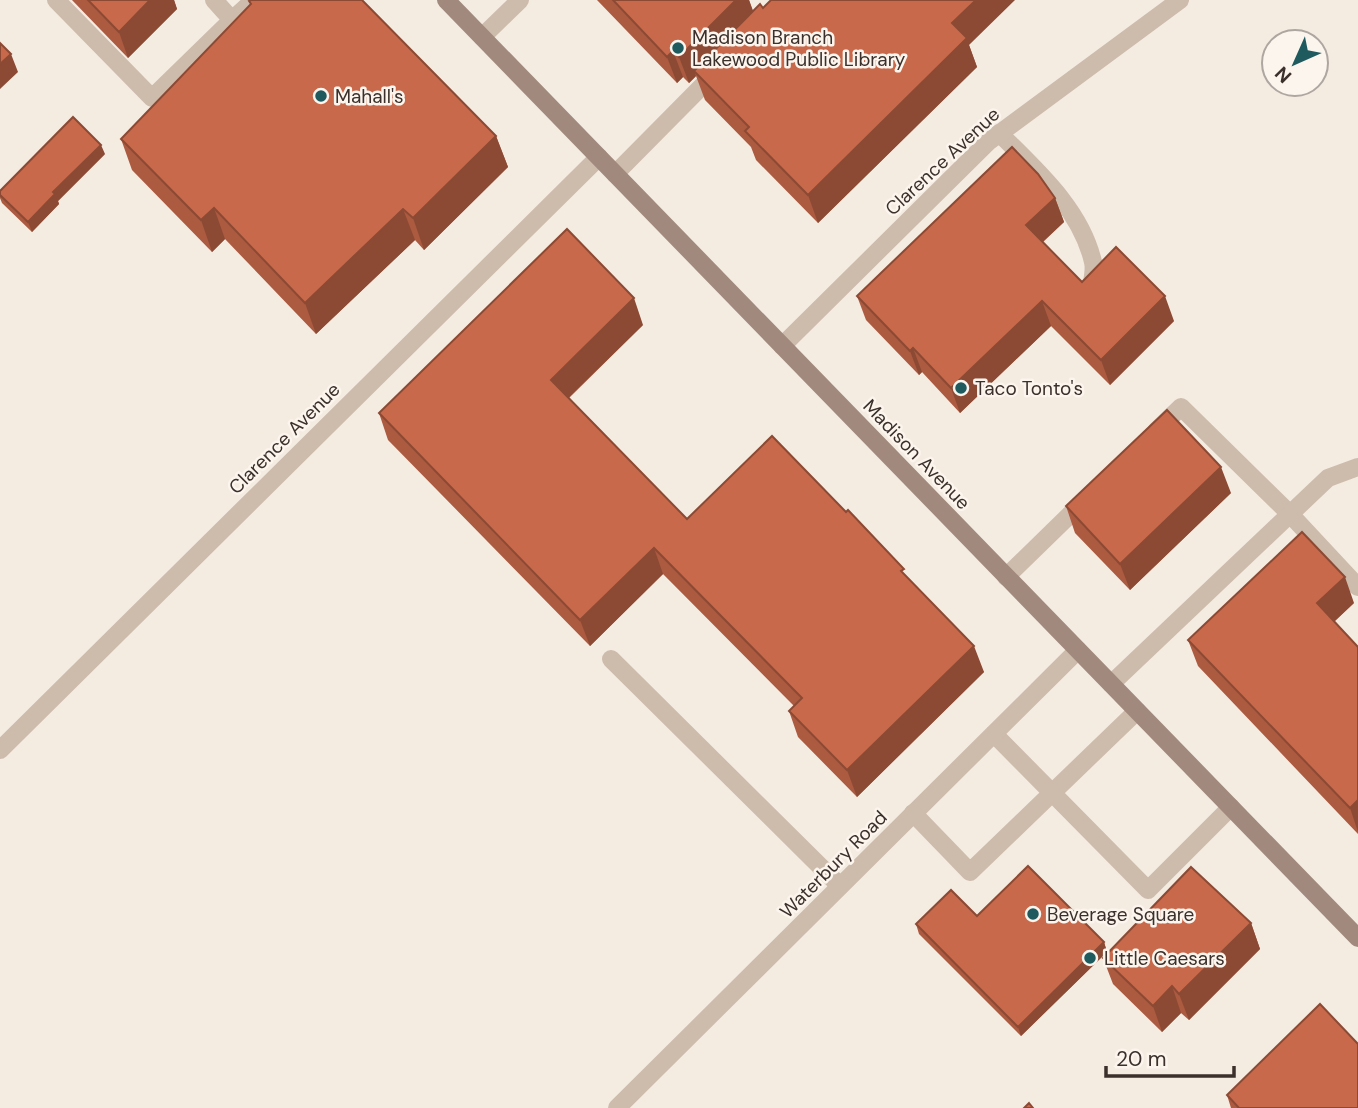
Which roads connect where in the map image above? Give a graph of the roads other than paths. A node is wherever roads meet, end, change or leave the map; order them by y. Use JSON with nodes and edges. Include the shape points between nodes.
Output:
{"nodes":[{"id":1,"x":55,"y":0,"type":"edge"},
{"id":2,"x":214,"y":0,"type":"edge"},
{"id":3,"x":254,"y":0,"type":"edge"},
{"id":4,"x":446,"y":0,"type":"edge"},
{"id":5,"x":520,"y":0,"type":"edge"},
{"id":6,"x":1180,"y":0,"type":"edge"},
{"id":7,"x":232,"y":20,"type":"junction"},
{"id":8,"x":482,"y":37,"type":"junction"},
{"id":9,"x":731,"y":58,"type":"edge"},
{"id":10,"x":999,"y":133,"type":"junction"},
{"id":11,"x":599,"y":157,"type":"junction"},
{"id":12,"x":615,"y":174,"type":"junction"},
{"id":13,"x":1091,"y":289,"type":"edge"},
{"id":14,"x":782,"y":346,"type":"junction"},
{"id":15,"x":1144,"y":443,"type":"edge"},
{"id":16,"x":1358,"y":467,"type":"edge"},
{"id":17,"x":1097,"y":489,"type":"edge"},
{"id":18,"x":1290,"y":514,"type":"junction"},
{"id":19,"x":1006,"y":576,"type":"junction"},
{"id":20,"x":1358,"y":587,"type":"edge"},
{"id":21,"x":1078,"y":650,"type":"junction"},
{"id":22,"x":611,"y":659,"type":"dead end"},
{"id":23,"x":1111,"y":684,"type":"junction"},
{"id":24,"x":1137,"y":711,"type":"junction"},
{"id":25,"x":994,"y":734,"type":"junction"},
{"id":26,"x":0,"y":750,"type":"edge"},
{"id":27,"x":1052,"y":793,"type":"junction"},
{"id":28,"x":1231,"y":807,"type":"junction"},
{"id":29,"x":914,"y":813,"type":"junction"},
{"id":30,"x":840,"y":887,"type":"junction"},
{"id":31,"x":1358,"y":938,"type":"edge"},
{"id":32,"x":617,"y":1108,"type":"edge"}],
"edges":[{"from":1,"to":7,"type":"street","via":[[152,98]]},
{"from":2,"to":7,"type":"street"},
{"from":3,"to":7,"type":"street"},
{"from":4,"to":8,"type":"main road","name":"Madison Avenue"},
{"from":5,"to":8,"type":"street"},
{"from":6,"to":10,"type":"street","name":"Clarence Avenue"},
{"from":8,"to":11,"type":"main road","name":"Madison Avenue"},
{"from":9,"to":12,"type":"street"},
{"from":10,"to":13,"type":"street","via":[[1074,215],[1093,264]]},
{"from":10,"to":14,"type":"street","name":"Clarence Avenue"},
{"from":11,"to":12,"type":"main road","name":"Madison Avenue"},
{"from":11,"to":26,"type":"street","name":"Clarence Avenue"},
{"from":12,"to":14,"type":"main road","name":"Madison Avenue"},
{"from":14,"to":19,"type":"main road","name":"Madison Avenue"},
{"from":15,"to":18,"type":"street","via":[[1181,407]]},
{"from":16,"to":18,"type":"street","via":[[1328,478]]},
{"from":17,"to":19,"type":"street"},
{"from":18,"to":20,"type":"street"},
{"from":18,"to":23,"type":"street"},
{"from":19,"to":21,"type":"main road","name":"Madison Avenue"},
{"from":21,"to":23,"type":"main road","name":"Madison Avenue"},
{"from":21,"to":25,"type":"street","name":"Waterbury Road"},
{"from":22,"to":30,"type":"street"},
{"from":23,"to":24,"type":"main road","name":"Madison Avenue"},
{"from":24,"to":27,"type":"street"},
{"from":24,"to":28,"type":"main road","name":"Madison Avenue"},
{"from":25,"to":27,"type":"street"},
{"from":25,"to":29,"type":"street","name":"Waterbury Road"},
{"from":27,"to":28,"type":"street","via":[[1147,890]]},
{"from":27,"to":29,"type":"street","via":[[970,872]]},
{"from":28,"to":31,"type":"main road","name":"Madison Avenue"},
{"from":29,"to":30,"type":"street","name":"Waterbury Road"},
{"from":30,"to":32,"type":"street","name":"Waterbury Road"}]}
